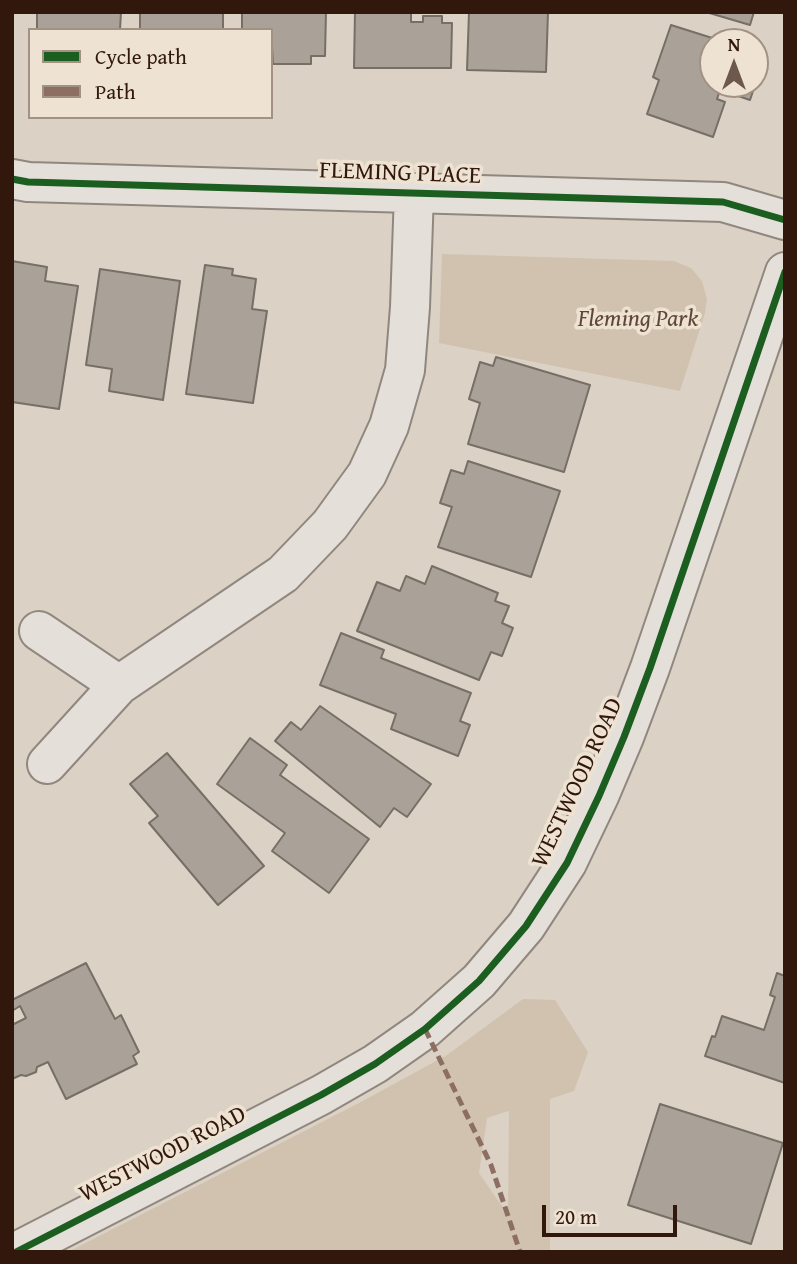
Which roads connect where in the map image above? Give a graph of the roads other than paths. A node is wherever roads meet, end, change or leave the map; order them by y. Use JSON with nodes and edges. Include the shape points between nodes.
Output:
{"nodes":[{"id":1,"x":12,"y":179,"type":"edge"},
{"id":2,"x":414,"y":193,"type":"junction"},
{"id":3,"x":785,"y":220,"type":"edge"},
{"id":4,"x":785,"y":272,"type":"edge"},
{"id":5,"x":38,"y":631,"type":"dead end"},
{"id":6,"x":119,"y":685,"type":"junction"},
{"id":7,"x":47,"y":764,"type":"dead end"},
{"id":8,"x":16,"y":1252,"type":"edge"}],
"edges":[{"from":1,"to":2,"type":"street","name":"FLEMING PLACE"},
{"from":2,"to":3,"type":"street","name":"FLEMING PLACE","via":[[723,202]]},
{"from":2,"to":6,"type":"street","via":[[405,370],[367,474],[330,525],[283,574]]},
{"from":4,"to":8,"type":"street","name":"WESTWOOD ROAD","via":[[624,737],[567,863],[526,926],[479,981],[425,1029],[375,1064]]},
{"from":5,"to":6,"type":"street"},
{"from":6,"to":7,"type":"street"}]}
